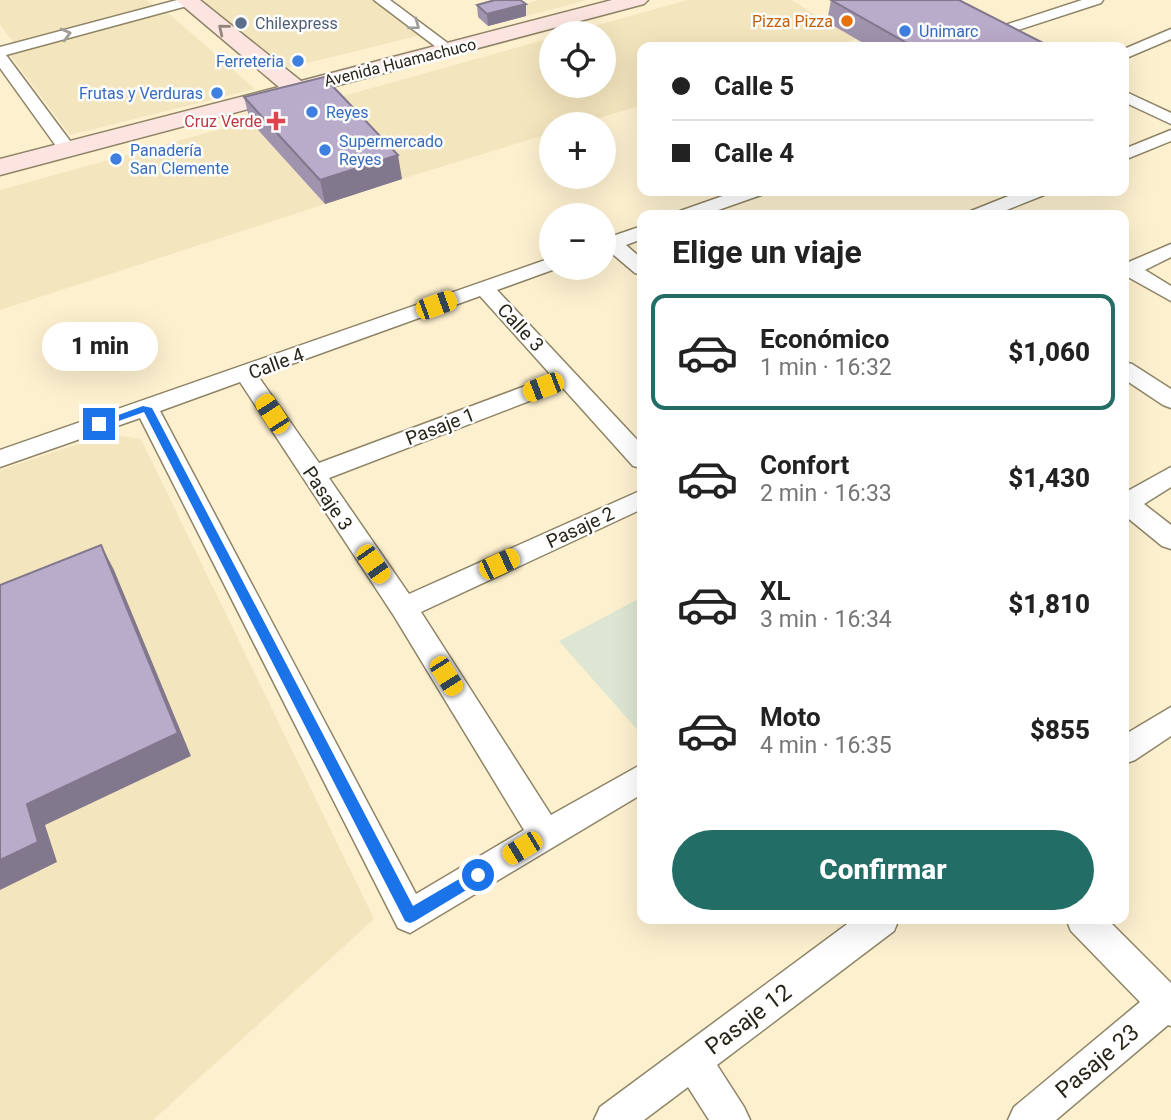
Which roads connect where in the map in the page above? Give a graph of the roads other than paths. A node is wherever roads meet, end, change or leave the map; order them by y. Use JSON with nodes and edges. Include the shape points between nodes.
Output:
{"nodes":[{"id":1,"x":189,"y":0,"type":"edge"},
{"id":2,"x":381,"y":0,"type":"edge"},
{"id":3,"x":637,"y":0,"type":"edge"},
{"id":4,"x":1096,"y":0,"type":"edge"},
{"id":5,"x":993,"y":29,"type":"joint"},
{"id":6,"x":1171,"y":34,"type":"edge"},
{"id":7,"x":1017,"y":42,"type":"edge"},
{"id":8,"x":449,"y":50,"type":"junction"},
{"id":9,"x":0,"y":52,"type":"edge"},
{"id":10,"x":1129,"y":52,"type":"edge"},
{"id":11,"x":0,"y":57,"type":"edge"},
{"id":12,"x":295,"y":88,"type":"junction"},
{"id":13,"x":1129,"y":98,"type":"edge"},
{"id":14,"x":1171,"y":119,"type":"edge"},
{"id":15,"x":1171,"y":135,"type":"edge"},
{"id":16,"x":67,"y":149,"type":"junction"},
{"id":17,"x":1129,"y":153,"type":"edge"},
{"id":18,"x":0,"y":167,"type":"edge"},
{"id":19,"x":739,"y":196,"type":"edge"},
{"id":20,"x":1025,"y":196,"type":"edge"},
{"id":21,"x":721,"y":202,"type":"junction"},
{"id":22,"x":700,"y":210,"type":"edge"},
{"id":23,"x":731,"y":210,"type":"edge"},
{"id":24,"x":990,"y":210,"type":"edge"},
{"id":25,"x":637,"y":234,"type":"edge"},
{"id":26,"x":616,"y":241,"type":"edge"},
{"id":27,"x":616,"y":250,"type":"edge"},
{"id":28,"x":1171,"y":250,"type":"edge"},
{"id":29,"x":637,"y":265,"type":"edge"},
{"id":30,"x":539,"y":268,"type":"edge"},
{"id":31,"x":1129,"y":270,"type":"edge"},
{"id":32,"x":1129,"y":273,"type":"edge"},
{"id":33,"x":484,"y":288,"type":"junction"},
{"id":34,"x":1171,"y":295,"type":"edge"},
{"id":35,"x":1129,"y":372,"type":"edge"},
{"id":36,"x":246,"y":374,"type":"junction"},
{"id":37,"x":568,"y":378,"type":"junction"},
{"id":38,"x":1171,"y":400,"type":"edge"},
{"id":39,"x":147,"y":408,"type":"junction"},
{"id":40,"x":637,"y":454,"type":"edge"},
{"id":41,"x":0,"y":459,"type":"edge"},
{"id":42,"x":312,"y":475,"type":"junction"},
{"id":43,"x":1171,"y":476,"type":"edge"},
{"id":44,"x":1129,"y":500,"type":"edge"},
{"id":45,"x":637,"y":501,"type":"edge"},
{"id":46,"x":1129,"y":507,"type":"edge"},
{"id":47,"x":1171,"y":539,"type":"edge"},
{"id":48,"x":404,"y":608,"type":"junction"},
{"id":49,"x":1170,"y":721,"type":"edge"},
{"id":50,"x":1129,"y":748,"type":"edge"},
{"id":51,"x":637,"y":781,"type":"edge"},
{"id":52,"x":545,"y":835,"type":"junction"},
{"id":53,"x":875,"y":924,"type":"edge"},
{"id":54,"x":1088,"y":924,"type":"edge"},
{"id":55,"x":1169,"y":1005,"type":"edge"},
{"id":56,"x":692,"y":1061,"type":"junction"},
{"id":57,"x":613,"y":1120,"type":"edge"},
{"id":58,"x":731,"y":1120,"type":"edge"},
{"id":59,"x":1027,"y":1120,"type":"edge"}],
"edges":[{"from":9,"to":1,"type":"street","one_way":true},
{"from":12,"to":1,"type":"main road","one_way":true},
{"from":2,"to":8,"type":"street","one_way":true},
{"from":3,"to":8,"type":"main road","name":"Avenida Huamachuco"},
{"from":4,"to":5,"type":"street"},
{"from":5,"to":7,"type":"street"},
{"from":6,"to":10,"type":"street"},
{"from":8,"to":12,"type":"main road","name":"Avenida Huamachuco"},
{"from":11,"to":16,"type":"street"},
{"from":12,"to":16,"type":"main road","name":"Avenida Huamachuco"},
{"from":13,"to":14,"type":"street"},
{"from":15,"to":17,"type":"street"},
{"from":16,"to":18,"type":"main road","name":"Avenida Huamachuco"},
{"from":19,"to":21,"type":"street"},
{"from":20,"to":24,"type":"street"},
{"from":21,"to":22,"type":"street"},
{"from":21,"to":23,"type":"street"},
{"from":25,"to":26,"type":"street"},
{"from":27,"to":29,"type":"street"},
{"from":28,"to":31,"type":"street"},
{"from":30,"to":33,"type":"street","name":"Calle 4"},
{"from":32,"to":34,"type":"street"},
{"from":33,"to":36,"type":"street","name":"Calle 4"},
{"from":33,"to":37,"type":"street","name":"Calle 3"},
{"from":35,"to":38,"type":"street"},
{"from":36,"to":39,"type":"street","name":"Calle 4"},
{"from":36,"to":42,"type":"street","name":"Pasaje 3"},
{"from":37,"to":40,"type":"street","name":"Calle 3"},
{"from":37,"to":42,"type":"street","name":"Pasaje 1"},
{"from":39,"to":41,"type":"street","name":"Calle 4"},
{"from":39,"to":52,"type":"street","via":[[410,916]]},
{"from":42,"to":48,"type":"street","name":"Pasaje 3"},
{"from":43,"to":44,"type":"street"},
{"from":45,"to":48,"type":"street","name":"Pasaje 2"},
{"from":46,"to":47,"type":"street"},
{"from":48,"to":52,"type":"street","name":"Pasaje 3"},
{"from":49,"to":50,"type":"street"},
{"from":51,"to":52,"type":"street"},
{"from":53,"to":56,"type":"street","name":"Pasaje 12"},
{"from":54,"to":55,"type":"street"},
{"from":55,"to":59,"type":"street","name":"Pasaje 23"},
{"from":56,"to":57,"type":"street","name":"Pasaje 12"},
{"from":56,"to":58,"type":"street"}]}
